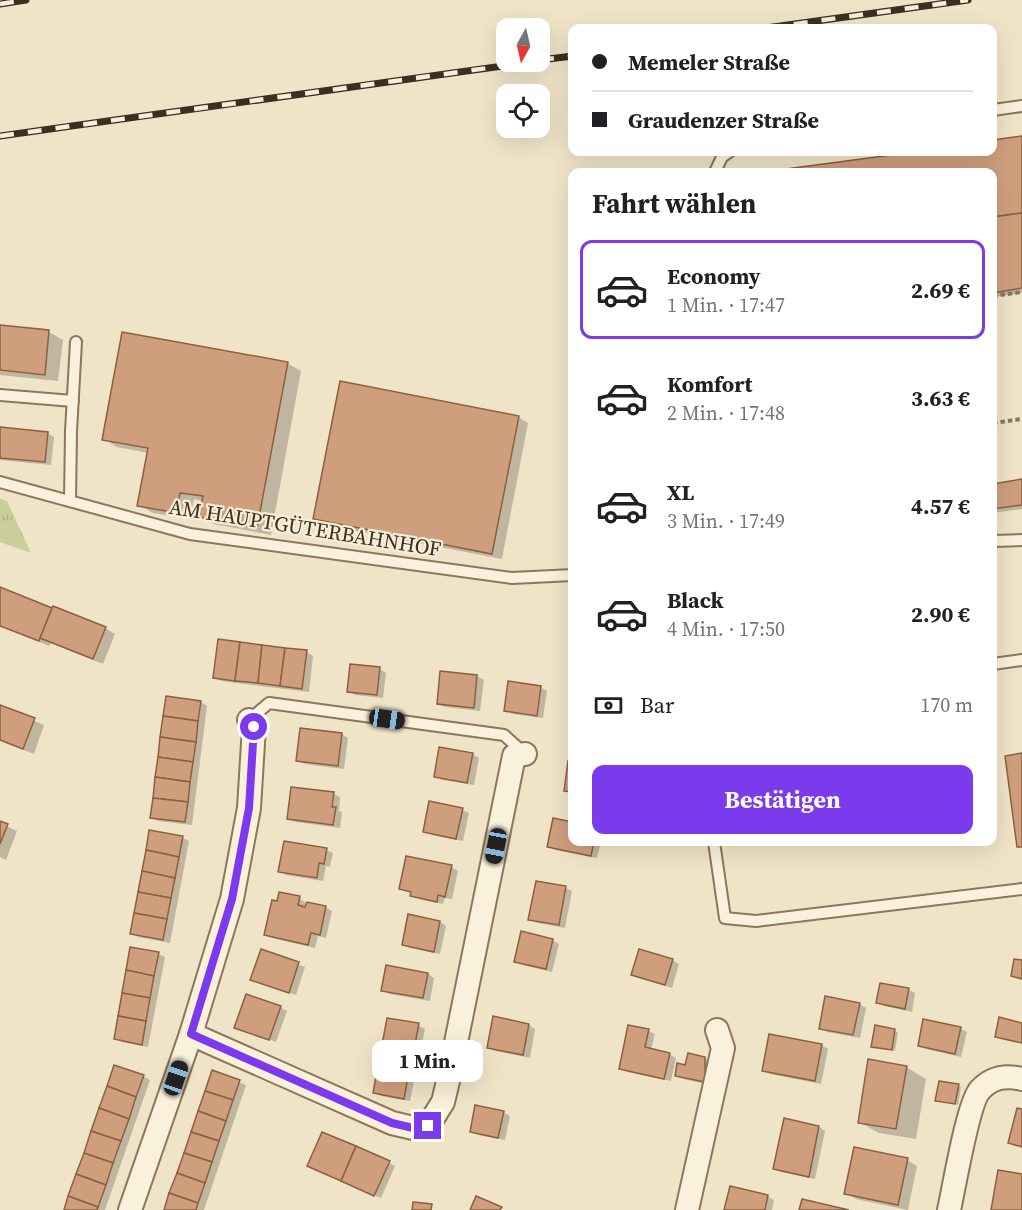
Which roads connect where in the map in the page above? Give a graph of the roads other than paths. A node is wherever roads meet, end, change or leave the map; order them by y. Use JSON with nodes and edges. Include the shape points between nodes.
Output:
{"nodes":[{"id":1,"x":1022,"y":106,"type":"edge"},
{"id":2,"x":997,"y":109,"type":"edge"},
{"id":3,"x":76,"y":342,"type":"dead end"},
{"id":4,"x":0,"y":395,"type":"edge"},
{"id":5,"x":73,"y":401,"type":"junction"},
{"id":6,"x":0,"y":482,"type":"edge"},
{"id":7,"x":70,"y":501,"type":"junction"},
{"id":8,"x":1022,"y":540,"type":"edge"},
{"id":9,"x":997,"y":541,"type":"edge"},
{"id":10,"x":568,"y":575,"type":"edge"},
{"id":11,"x":1022,"y":660,"type":"edge"},
{"id":12,"x":997,"y":663,"type":"edge"},
{"id":13,"x":249,"y":720,"type":"joint"},
{"id":14,"x":525,"y":754,"type":"joint"},
{"id":15,"x":715,"y":846,"type":"edge"},
{"id":16,"x":1022,"y":889,"type":"edge"},
{"id":17,"x":717,"y":1030,"type":"dead end"},
{"id":18,"x":191,"y":1034,"type":"junction"},
{"id":19,"x":1022,"y":1079,"type":"edge"},
{"id":20,"x":130,"y":1210,"type":"edge"},
{"id":21,"x":687,"y":1210,"type":"edge"},
{"id":22,"x":949,"y":1210,"type":"edge"}],
"edges":[{"from":1,"to":2,"type":"lane"},
{"from":3,"to":5,"type":"lane"},
{"from":4,"to":5,"type":"lane"},
{"from":5,"to":7,"type":"lane"},
{"from":6,"to":7,"type":"lane","name":"AM HAUPTGÜTERBAHNHOF"},
{"from":7,"to":10,"type":"lane","name":"AM HAUPTGÜTERBAHNHOF","via":[[190,534],[512,578]]},
{"from":8,"to":9,"type":"lane"},
{"from":11,"to":12,"type":"lane"},
{"from":13,"to":14,"type":"lane","via":[[269,703],[504,735]]},
{"from":13,"to":18,"type":"street","via":[[254,727],[252,766],[241,852],[232,899]]},
{"from":14,"to":18,"type":"street","via":[[514,756],[449,1077],[443,1102],[428,1126],[413,1128],[392,1123]]},
{"from":15,"to":16,"type":"lane","via":[[725,918],[756,921]]},
{"from":17,"to":21,"type":"street","via":[[723,1048]]},
{"from":18,"to":20,"type":"street"},
{"from":19,"to":22,"type":"street","via":[[1001,1077],[989,1081],[978,1092]]}]}
